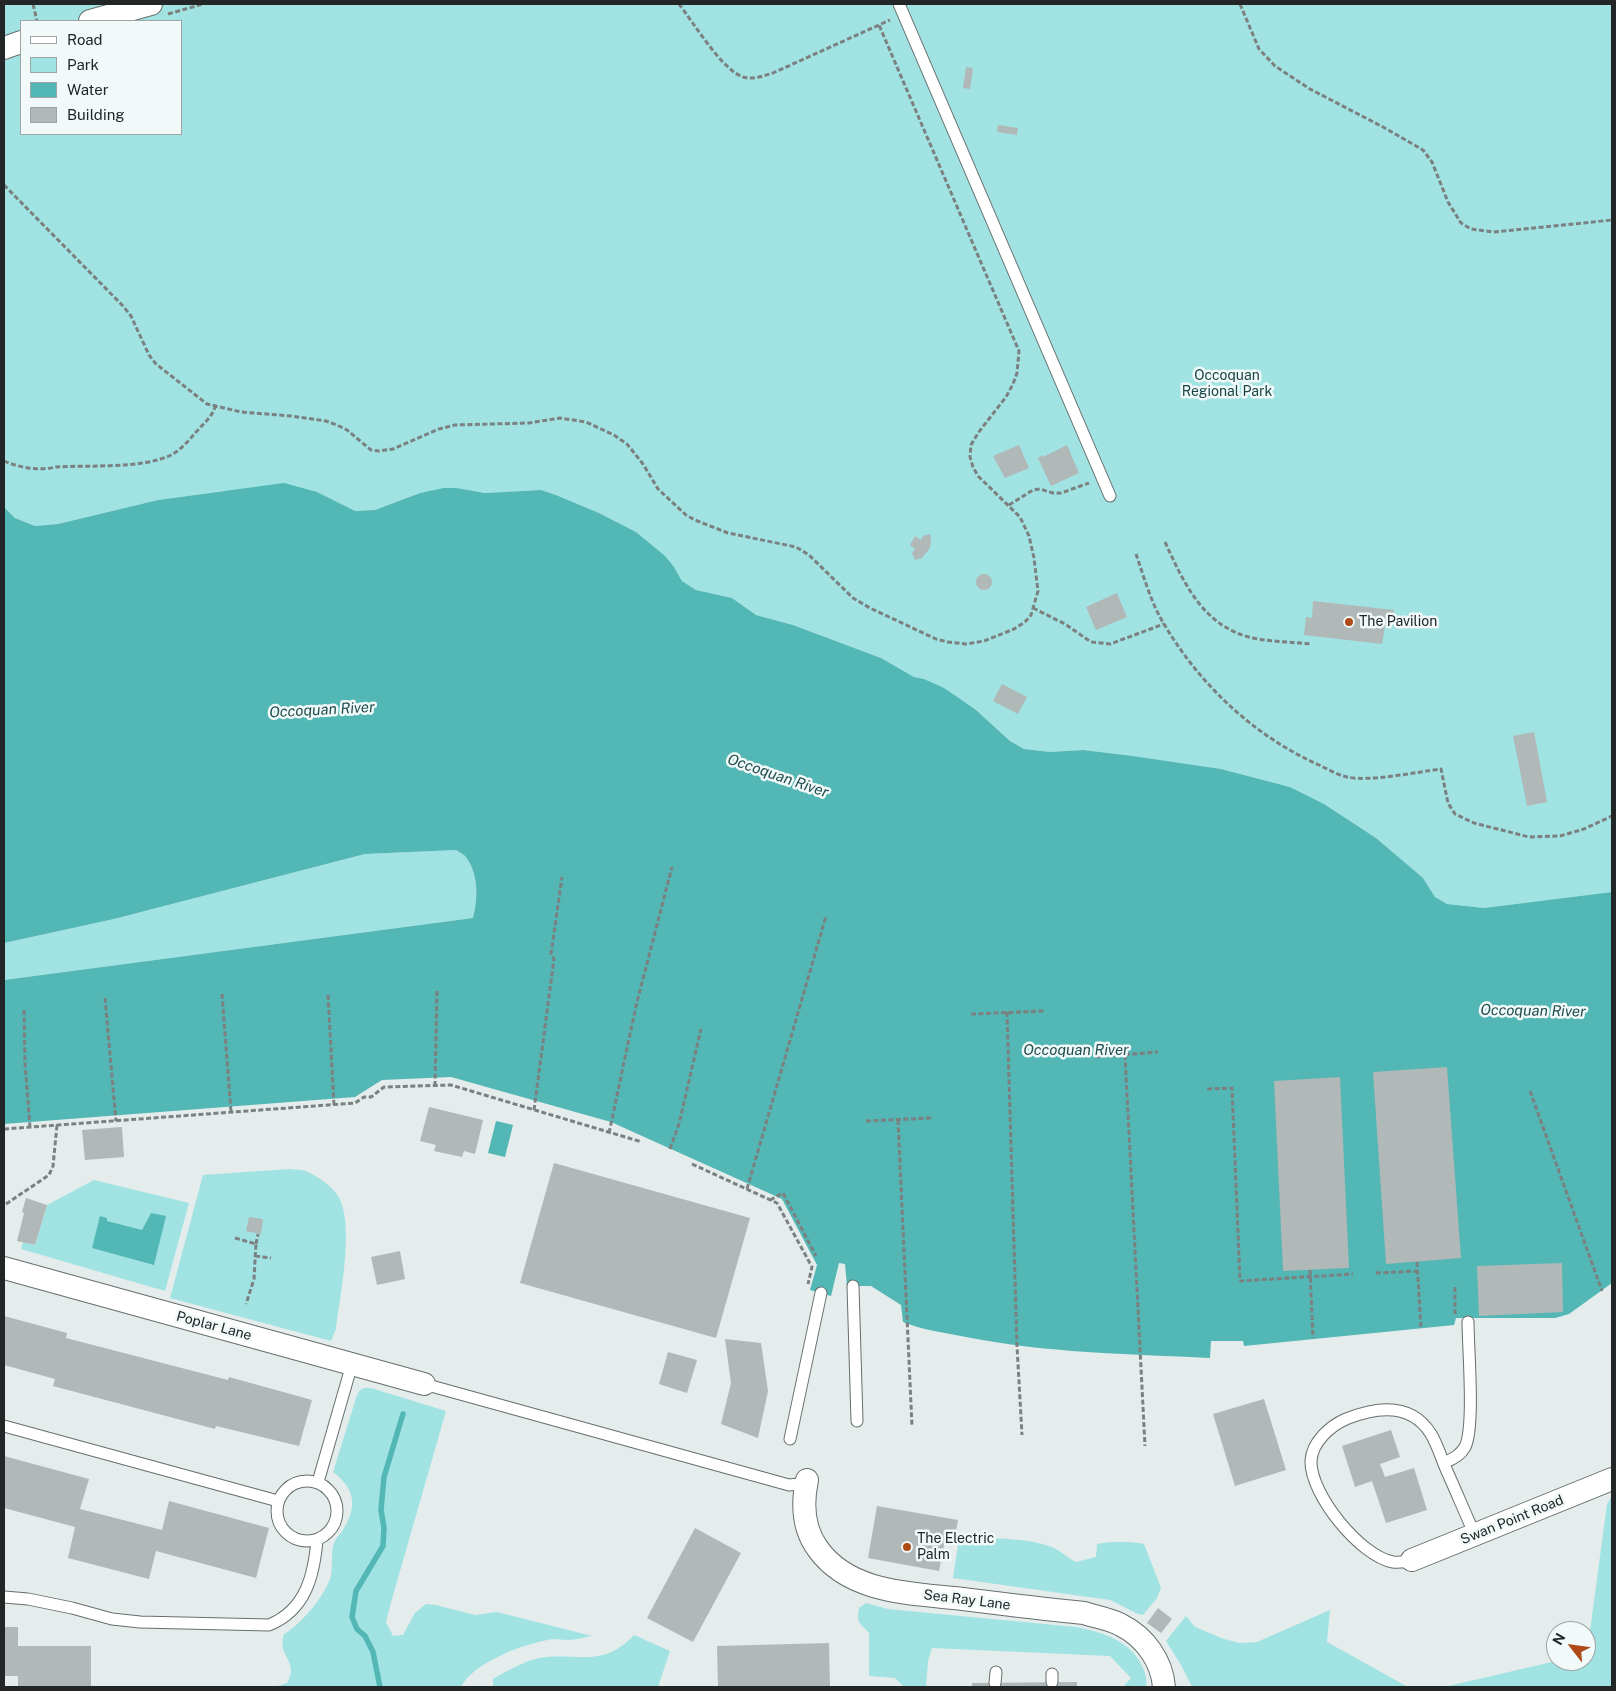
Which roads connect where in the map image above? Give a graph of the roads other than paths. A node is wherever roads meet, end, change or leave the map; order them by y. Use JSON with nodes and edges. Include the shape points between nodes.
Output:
{"nodes":[{"id":1,"x":901,"y":9,"type":"edge"},
{"id":2,"x":156,"y":10,"type":"edge"},
{"id":3,"x":96,"y":20,"type":"edge"},
{"id":4,"x":20,"y":42,"type":"edge"},
{"id":5,"x":4,"y":48,"type":"edge"},
{"id":6,"x":1110,"y":496,"type":"dead end"},
{"id":7,"x":4,"y":1268,"type":"edge"},
{"id":8,"x":853,"y":1286,"type":"dead end"},
{"id":9,"x":820,"y":1293,"type":"dead end"},
{"id":10,"x":1468,"y":1322,"type":"dead end"},
{"id":11,"x":352,"y":1364,"type":"junction"},
{"id":12,"x":424,"y":1384,"type":"joint"},
{"id":13,"x":857,"y":1421,"type":"dead end"},
{"id":14,"x":4,"y":1426,"type":"edge"},
{"id":15,"x":790,"y":1439,"type":"dead end"},
{"id":16,"x":1444,"y":1463,"type":"junction"},
{"id":17,"x":1612,"y":1479,"type":"edge"},
{"id":18,"x":807,"y":1480,"type":"joint"},
{"id":19,"x":318,"y":1482,"type":"junction"},
{"id":20,"x":278,"y":1501,"type":"junction"},
{"id":21,"x":1475,"y":1535,"type":"junction"},
{"id":22,"x":317,"y":1540,"type":"junction"},
{"id":23,"x":1412,"y":1560,"type":"joint"},
{"id":24,"x":4,"y":1597,"type":"edge"},
{"id":25,"x":1164,"y":1687,"type":"edge"}],
"edges":[{"from":1,"to":6,"type":"lane"},
{"from":2,"to":3,"type":"street"},
{"from":4,"to":5,"type":"street"},
{"from":7,"to":11,"type":"street","name":"Poplar Lane"},
{"from":8,"to":13,"type":"lane"},
{"from":9,"to":15,"type":"lane"},
{"from":10,"to":16,"type":"lane","via":[[1470,1429],[1466,1446],[1456,1457]]},
{"from":11,"to":12,"type":"street","name":"Poplar Lane"},
{"from":11,"to":19,"type":"lane"},
{"from":12,"to":18,"type":"lane","via":[[789,1485]]},
{"from":14,"to":20,"type":"lane"},
{"from":16,"to":21,"type":"lane"},
{"from":16,"to":23,"type":"lane","via":[[1431,1434],[1422,1424],[1407,1413],[1390,1409],[1359,1414],[1342,1421],[1325,1433],[1312,1454],[1316,1482],[1328,1506],[1346,1529],[1366,1548],[1391,1562]]},
{"from":17,"to":21,"type":"street","name":"Swan Point Road"},
{"from":18,"to":25,"type":"street","name":"Sea Ray Lane","via":[[804,1508],[813,1543],[825,1559],[850,1578],[911,1593],[1084,1613],[1105,1619],[1142,1640],[1161,1669]]},
{"from":19,"to":20,"type":"lane","via":[[298,1481],[282,1492]]},
{"from":19,"to":22,"type":"lane","via":[[332,1493],[337,1511],[332,1528]]},
{"from":20,"to":22,"type":"lane","via":[[276,1511],[282,1529],[298,1540]]},
{"from":21,"to":23,"type":"street","name":"Swan Point Road"},
{"from":22,"to":24,"type":"lane","via":[[310,1584],[291,1611],[269,1625],[140,1622]]}]}
